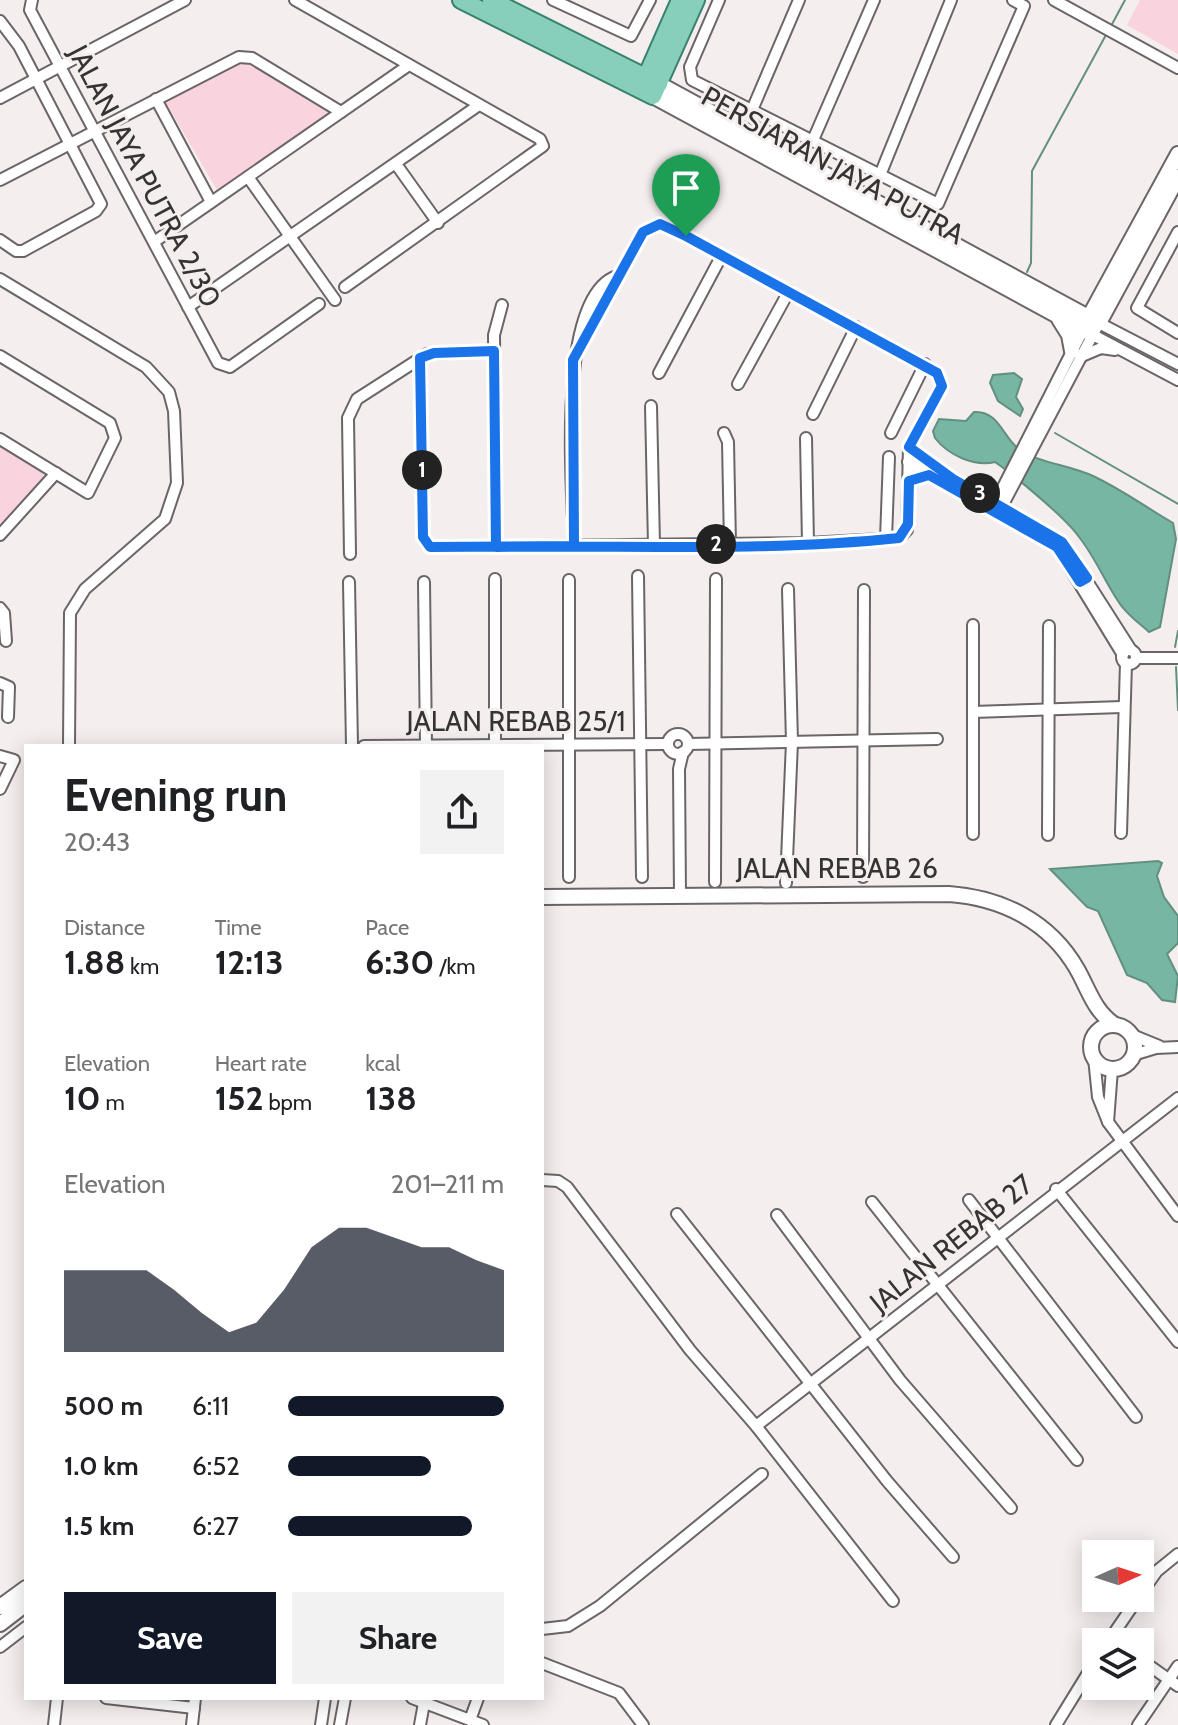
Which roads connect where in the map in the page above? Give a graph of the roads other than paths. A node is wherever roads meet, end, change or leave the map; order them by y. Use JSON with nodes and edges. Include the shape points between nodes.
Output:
{"nodes":[{"id":1,"x":185,"y":0,"type":"edge"},
{"id":2,"x":295,"y":0,"type":"edge"},
{"id":3,"x":461,"y":0,"type":"edge"},
{"id":4,"x":491,"y":0,"type":"edge"},
{"id":5,"x":553,"y":0,"type":"edge"},
{"id":6,"x":650,"y":0,"type":"edge"},
{"id":7,"x":680,"y":0,"type":"edge"},
{"id":8,"x":696,"y":0,"type":"edge"},
{"id":9,"x":719,"y":0,"type":"edge"},
{"id":10,"x":799,"y":0,"type":"edge"},
{"id":11,"x":874,"y":0,"type":"edge"},
{"id":12,"x":951,"y":0,"type":"edge"},
{"id":13,"x":1013,"y":0,"type":"edge"},
{"id":14,"x":1054,"y":0,"type":"edge"},
{"id":15,"x":31,"y":2,"type":"edge"},
{"id":16,"x":577,"y":5,"type":"edge"},
{"id":17,"x":0,"y":21,"type":"edge"},
{"id":18,"x":409,"y":65,"type":"junction"},
{"id":19,"x":60,"y":66,"type":"junction"},
{"id":20,"x":1178,"y":68,"type":"edge"},
{"id":21,"x":37,"y":78,"type":"junction"},
{"id":22,"x":650,"y":86,"type":"junction"},
{"id":23,"x":0,"y":98,"type":"edge"},
{"id":24,"x":156,"y":99,"type":"junction"},
{"id":25,"x":479,"y":105,"type":"junction"},
{"id":26,"x":752,"y":110,"type":"junction"},
{"id":27,"x":341,"y":112,"type":"junction"},
{"id":28,"x":95,"y":131,"type":"junction"},
{"id":29,"x":813,"y":140,"type":"junction"},
{"id":30,"x":71,"y":143,"type":"junction"},
{"id":31,"x":1178,"y":154,"type":"edge"},
{"id":32,"x":394,"y":165,"type":"junction"},
{"id":33,"x":880,"y":175,"type":"junction"},
{"id":34,"x":248,"y":177,"type":"junction"},
{"id":35,"x":1178,"y":177,"type":"edge"},
{"id":36,"x":0,"y":180,"type":"edge"},
{"id":37,"x":211,"y":202,"type":"junction"},
{"id":38,"x":438,"y":223,"type":"junction"},
{"id":39,"x":1178,"y":232,"type":"edge"},
{"id":40,"x":289,"y":236,"type":"junction"},
{"id":41,"x":0,"y":240,"type":"edge"},
{"id":42,"x":154,"y":242,"type":"junction"},
{"id":43,"x":722,"y":255,"type":"junction"},
{"id":44,"x":0,"y":279,"type":"edge"},
{"id":45,"x":345,"y":287,"type":"dead end"},
{"id":46,"x":789,"y":291,"type":"junction"},
{"id":47,"x":335,"y":300,"type":"dead end"},
{"id":48,"x":319,"y":304,"type":"dead end"},
{"id":49,"x":502,"y":305,"type":"dead end"},
{"id":50,"x":188,"y":307,"type":"junction"},
{"id":51,"x":1057,"y":317,"type":"junction"},
{"id":52,"x":1091,"y":326,"type":"junction"},
{"id":53,"x":856,"y":327,"type":"junction"},
{"id":54,"x":1178,"y":333,"type":"edge"},
{"id":55,"x":1121,"y":350,"type":"junction"},
{"id":56,"x":494,"y":351,"type":"junction"},
{"id":57,"x":1077,"y":354,"type":"junction"},
{"id":58,"x":0,"y":356,"type":"edge"},
{"id":59,"x":420,"y":358,"type":"junction"},
{"id":60,"x":925,"y":364,"type":"junction"},
{"id":61,"x":1178,"y":364,"type":"edge"},
{"id":62,"x":659,"y":373,"type":"dead end"},
{"id":63,"x":1178,"y":380,"type":"edge"},
{"id":64,"x":738,"y":384,"type":"dead end"},
{"id":65,"x":651,"y":406,"type":"dead end"},
{"id":66,"x":813,"y":414,"type":"dead end"},
{"id":67,"x":724,"y":433,"type":"dead end"},
{"id":68,"x":891,"y":433,"type":"dead end"},
{"id":69,"x":806,"y":438,"type":"dead end"},
{"id":70,"x":0,"y":439,"type":"edge"},
{"id":71,"x":909,"y":447,"type":"junction"},
{"id":72,"x":889,"y":457,"type":"dead end"},
{"id":73,"x":908,"y":462,"type":"junction"},
{"id":74,"x":56,"y":473,"type":"junction"},
{"id":75,"x":929,"y":475,"type":"junction"},
{"id":76,"x":909,"y":481,"type":"junction"},
{"id":77,"x":951,"y":482,"type":"junction"},
{"id":78,"x":997,"y":507,"type":"junction"},
{"id":79,"x":0,"y":535,"type":"edge"},
{"id":80,"x":886,"y":539,"type":"junction"},
{"id":81,"x":808,"y":543,"type":"junction"},
{"id":82,"x":730,"y":544,"type":"junction"},
{"id":83,"x":654,"y":545,"type":"junction"},
{"id":84,"x":574,"y":546,"type":"junction"},
{"id":85,"x":496,"y":547,"type":"junction"},
{"id":86,"x":350,"y":554,"type":"dead end"},
{"id":87,"x":638,"y":576,"type":"dead end"},
{"id":88,"x":495,"y":579,"type":"dead end"},
{"id":89,"x":716,"y":579,"type":"dead end"},
{"id":90,"x":569,"y":580,"type":"dead end"},
{"id":91,"x":349,"y":582,"type":"dead end"},
{"id":92,"x":424,"y":582,"type":"dead end"},
{"id":93,"x":788,"y":589,"type":"dead end"},
{"id":94,"x":864,"y":590,"type":"dead end"},
{"id":95,"x":0,"y":608,"type":"edge"},
{"id":96,"x":973,"y":625,"type":"dead end"},
{"id":97,"x":1049,"y":626,"type":"dead end"},
{"id":98,"x":6,"y":641,"type":"dead end"},
{"id":99,"x":1129,"y":656,"type":"junction"},
{"id":100,"x":1178,"y":658,"type":"edge"},
{"id":101,"x":0,"y":683,"type":"edge"},
{"id":102,"x":1122,"y":707,"type":"junction"},
{"id":103,"x":1047,"y":709,"type":"junction"},
{"id":104,"x":973,"y":712,"type":"junction"},
{"id":105,"x":8,"y":717,"type":"dead end"},
{"id":106,"x":937,"y":739,"type":"dead end"},
{"id":107,"x":865,"y":740,"type":"junction"},
{"id":108,"x":792,"y":742,"type":"junction"},
{"id":109,"x":718,"y":743,"type":"junction"},
{"id":110,"x":69,"y":744,"type":"edge"},
{"id":111,"x":352,"y":744,"type":"edge"},
{"id":112,"x":426,"y":744,"type":"edge"},
{"id":113,"x":495,"y":744,"type":"edge"},
{"id":114,"x":642,"y":745,"type":"junction"},
{"id":115,"x":544,"y":746,"type":"edge"},
{"id":116,"x":569,"y":746,"type":"junction"},
{"id":117,"x":678,"y":748,"type":"junction"},
{"id":118,"x":0,"y":756,"type":"edge"},
{"id":119,"x":0,"y":789,"type":"edge"},
{"id":120,"x":1121,"y":833,"type":"dead end"},
{"id":121,"x":973,"y":834,"type":"dead end"},
{"id":122,"x":1048,"y":835,"type":"dead end"},
{"id":123,"x":569,"y":877,"type":"dead end"},
{"id":124,"x":642,"y":877,"type":"dead end"},
{"id":125,"x":863,"y":877,"type":"dead end"},
{"id":126,"x":715,"y":882,"type":"dead end"},
{"id":127,"x":786,"y":883,"type":"dead end"},
{"id":128,"x":680,"y":895,"type":"junction"},
{"id":129,"x":544,"y":897,"type":"edge"},
{"id":130,"x":1089,"y":994,"type":"junction"},
{"id":131,"x":1115,"y":1025,"type":"junction"},
{"id":132,"x":1096,"y":1032,"type":"junction"},
{"id":133,"x":1132,"y":1035,"type":"junction"},
{"id":134,"x":1165,"y":1047,"type":"junction"},
{"id":135,"x":1178,"y":1047,"type":"edge"},
{"id":136,"x":1133,"y":1055,"type":"junction"},
{"id":137,"x":1094,"y":1058,"type":"junction"},
{"id":138,"x":1112,"y":1069,"type":"junction"},
{"id":139,"x":1178,"y":1098,"type":"edge"},
{"id":140,"x":1108,"y":1122,"type":"junction"},
{"id":141,"x":1119,"y":1142,"type":"junction"},
{"id":142,"x":544,"y":1180,"type":"edge"},
{"id":143,"x":1056,"y":1189,"type":"junction"},
{"id":144,"x":969,"y":1200,"type":"dead end"},
{"id":145,"x":872,"y":1202,"type":"dead end"},
{"id":146,"x":677,"y":1214,"type":"dead end"},
{"id":147,"x":777,"y":1215,"type":"dead end"},
{"id":148,"x":1178,"y":1216,"type":"edge"},
{"id":149,"x":998,"y":1239,"type":"junction"},
{"id":150,"x":937,"y":1287,"type":"junction"},
{"id":151,"x":869,"y":1340,"type":"junction"},
{"id":152,"x":1178,"y":1342,"type":"edge"},
{"id":153,"x":809,"y":1383,"type":"junction"},
{"id":154,"x":1136,"y":1417,"type":"dead end"},
{"id":155,"x":756,"y":1426,"type":"junction"},
{"id":156,"x":1077,"y":1460,"type":"dead end"},
{"id":157,"x":762,"y":1474,"type":"dead end"},
{"id":158,"x":1011,"y":1508,"type":"dead end"},
{"id":159,"x":1178,"y":1554,"type":"edge"},
{"id":160,"x":953,"y":1557,"type":"dead end"},
{"id":161,"x":1154,"y":1575,"type":"edge"},
{"id":162,"x":24,"y":1589,"type":"edge"},
{"id":163,"x":893,"y":1601,"type":"dead end"},
{"id":164,"x":24,"y":1606,"type":"edge"},
{"id":165,"x":0,"y":1607,"type":"edge"},
{"id":166,"x":0,"y":1624,"type":"edge"},
{"id":167,"x":24,"y":1629,"type":"edge"},
{"id":168,"x":544,"y":1629,"type":"edge"},
{"id":169,"x":0,"y":1647,"type":"edge"},
{"id":170,"x":544,"y":1664,"type":"edge"},
{"id":171,"x":1178,"y":1666,"type":"edge"},
{"id":172,"x":1154,"y":1669,"type":"edge"},
{"id":173,"x":1082,"y":1683,"type":"edge"},
{"id":174,"x":1173,"y":1683,"type":"edge"},
{"id":175,"x":57,"y":1700,"type":"edge"},
{"id":176,"x":141,"y":1700,"type":"edge"},
{"id":177,"x":325,"y":1700,"type":"edge"},
{"id":178,"x":345,"y":1700,"type":"edge"},
{"id":179,"x":417,"y":1700,"type":"edge"},
{"id":180,"x":477,"y":1700,"type":"edge"},
{"id":181,"x":194,"y":1703,"type":"edge"},
{"id":182,"x":424,"y":1703,"type":"junction"},
{"id":183,"x":470,"y":1720,"type":"junction"},
{"id":184,"x":54,"y":1725,"type":"edge"},
{"id":185,"x":192,"y":1725,"type":"edge"},
{"id":186,"x":321,"y":1725,"type":"edge"},
{"id":187,"x":340,"y":1725,"type":"edge"},
{"id":188,"x":420,"y":1725,"type":"edge"},
{"id":189,"x":483,"y":1725,"type":"edge"},
{"id":190,"x":643,"y":1725,"type":"edge"},
{"id":191,"x":1056,"y":1725,"type":"edge"},
{"id":192,"x":1138,"y":1725,"type":"edge"}],
"edges":[{"from":1,"to":19,"type":"street"},
{"from":2,"to":18,"type":"street"},
{"from":3,"to":22,"type":"main road","name":"PERSIARAN JAYA PUTRA"},
{"from":4,"to":22,"type":"main road","name":"PERSIARAN JAYA PUTRA"},
{"from":5,"to":16,"type":"street"},
{"from":6,"to":16,"type":"street","via":[[631,36]]},
{"from":7,"to":22,"type":"main road"},
{"from":8,"to":22,"type":"main road"},
{"from":9,"to":26,"type":"street","via":[[688,73],[692,80]]},
{"from":10,"to":26,"type":"street"},
{"from":11,"to":29,"type":"street"},
{"from":12,"to":33,"type":"street"},
{"from":13,"to":33,"type":"street","via":[[1024,6],[938,204]]},
{"from":14,"to":20,"type":"street"},
{"from":15,"to":19,"type":"street","name":"JALAN JAYA PUTRA 2/30"},
{"from":17,"to":21,"type":"street"},
{"from":18,"to":25,"type":"street"},
{"from":18,"to":27,"type":"street"},
{"from":19,"to":21,"type":"street"},
{"from":19,"to":28,"type":"street","name":"JALAN JAYA PUTRA 2/30"},
{"from":21,"to":23,"type":"street"},
{"from":21,"to":30,"type":"street"},
{"from":22,"to":51,"type":"street","name":"PERSIARAN JAYA PUTRA"},
{"from":22,"to":52,"type":"street","name":"PERSIARAN JAYA PUTRA"},
{"from":24,"to":27,"type":"street","via":[[245,56]]},
{"from":24,"to":28,"type":"street"},
{"from":24,"to":37,"type":"street"},
{"from":25,"to":32,"type":"street"},
{"from":25,"to":38,"type":"street","via":[[542,142],[542,150]]},
{"from":26,"to":29,"type":"street"},
{"from":27,"to":34,"type":"street"},
{"from":28,"to":30,"type":"street"},
{"from":28,"to":42,"type":"street","name":"JALAN JAYA PUTRA 2/30"},
{"from":29,"to":33,"type":"street"},
{"from":30,"to":36,"type":"street"},
{"from":30,"to":41,"type":"street","via":[[101,201],[99,208],[23,251]]},
{"from":31,"to":52,"type":"street"},
{"from":32,"to":38,"type":"street"},
{"from":32,"to":40,"type":"street"},
{"from":34,"to":37,"type":"street"},
{"from":34,"to":40,"type":"street"},
{"from":35,"to":52,"type":"street"},
{"from":37,"to":42,"type":"street"},
{"from":38,"to":45,"type":"street"},
{"from":39,"to":54,"type":"street","via":[[1137,308]]},
{"from":40,"to":47,"type":"street"},
{"from":40,"to":50,"type":"street"},
{"from":42,"to":50,"type":"street","name":"JALAN JAYA PUTRA 2/30"},
{"from":43,"to":46,"type":"street"},
{"from":43,"to":62,"type":"street"},
{"from":43,"to":84,"type":"street","via":[[656,225],[643,232],[619,275],[587,308],[573,360]]},
{"from":44,"to":110,"type":"street","via":[[146,367],[169,392],[174,411],[177,483],[165,519],[85,589],[70,613]]},
{"from":46,"to":53,"type":"street"},
{"from":46,"to":64,"type":"street"},
{"from":48,"to":50,"type":"street","name":"JALAN JAYA PUTRA 2/30","via":[[230,367],[224,367]]},
{"from":49,"to":56,"type":"street"},
{"from":51,"to":52,"type":"street","name":"PERSIARAN JAYA PUTRA"},
{"from":51,"to":57,"type":"street"},
{"from":52,"to":55,"type":"street","name":"PERSIARAN JAYA PUTRA"},
{"from":52,"to":57,"type":"street"},
{"from":52,"to":61,"type":"street","name":"PERSIARAN JAYA PUTRA"},
{"from":53,"to":60,"type":"street"},
{"from":53,"to":66,"type":"street"},
{"from":55,"to":57,"type":"street"},
{"from":55,"to":63,"type":"street","name":"PERSIARAN JAYA PUTRA"},
{"from":56,"to":59,"type":"street"},
{"from":56,"to":85,"type":"street"},
{"from":57,"to":78,"type":"street"},
{"from":58,"to":74,"type":"street","via":[[110,423],[115,438],[88,493]]},
{"from":59,"to":85,"type":"street","via":[[423,537],[430,547]]},
{"from":59,"to":86,"type":"street","via":[[353,403],[348,418]]},
{"from":60,"to":68,"type":"street"},
{"from":60,"to":71,"type":"street","via":[[942,386]]},
{"from":65,"to":83,"type":"street"},
{"from":67,"to":82,"type":"street"},
{"from":69,"to":81,"type":"street"},
{"from":70,"to":74,"type":"street"},
{"from":71,"to":73,"type":"street"},
{"from":71,"to":77,"type":"street"},
{"from":72,"to":80,"type":"street"},
{"from":73,"to":75,"type":"street"},
{"from":73,"to":76,"type":"street"},
{"from":74,"to":79,"type":"street"},
{"from":75,"to":76,"type":"street"},
{"from":75,"to":77,"type":"street"},
{"from":76,"to":80,"type":"street","via":[[907,530],[899,538]]},
{"from":77,"to":78,"type":"street"},
{"from":78,"to":99,"type":"street","via":[[1062,542]]},
{"from":80,"to":81,"type":"street"},
{"from":81,"to":82,"type":"street"},
{"from":82,"to":83,"type":"street"},
{"from":83,"to":84,"type":"street"},
{"from":84,"to":85,"type":"street"},
{"from":87,"to":114,"type":"street"},
{"from":88,"to":113,"type":"street"},
{"from":89,"to":109,"type":"street"},
{"from":90,"to":116,"type":"street"},
{"from":91,"to":111,"type":"street"},
{"from":92,"to":112,"type":"street"},
{"from":93,"to":108,"type":"street"},
{"from":94,"to":107,"type":"street"},
{"from":95,"to":98,"type":"street"},
{"from":96,"to":104,"type":"street"},
{"from":97,"to":103,"type":"street"},
{"from":99,"to":100,"type":"street"},
{"from":99,"to":102,"type":"street"},
{"from":101,"to":105,"type":"street","via":[[9,687]]},
{"from":102,"to":103,"type":"street"},
{"from":102,"to":120,"type":"street"},
{"from":103,"to":104,"type":"street"},
{"from":103,"to":122,"type":"street"},
{"from":104,"to":121,"type":"street"},
{"from":106,"to":107,"type":"street","name":"JALAN REBAB 25/1"},
{"from":107,"to":108,"type":"street","name":"JALAN REBAB 25/1"},
{"from":107,"to":125,"type":"street"},
{"from":108,"to":109,"type":"street","name":"JALAN REBAB 25/1"},
{"from":108,"to":127,"type":"street"},
{"from":109,"to":117,"type":"street","name":"JALAN REBAB 25/1"},
{"from":109,"to":126,"type":"street"},
{"from":114,"to":116,"type":"street","name":"JALAN REBAB 25/1"},
{"from":114,"to":117,"type":"street","name":"JALAN REBAB 25/1"},
{"from":114,"to":124,"type":"street"},
{"from":115,"to":116,"type":"street","name":"JALAN REBAB 25/1"},
{"from":116,"to":123,"type":"street"},
{"from":117,"to":128,"type":"street"},
{"from":118,"to":119,"type":"street","via":[[13,756],[14,764]]},
{"from":128,"to":129,"type":"street","name":"JALAN REBAB 26"},
{"from":128,"to":130,"type":"street","name":"JALAN REBAB 26","via":[[982,898],[1013,909],[1048,933],[1066,952]]},
{"from":130,"to":131,"type":"street"},
{"from":130,"to":132,"type":"street"},
{"from":131,"to":132,"type":"street"},
{"from":131,"to":133,"type":"street"},
{"from":132,"to":137,"type":"street"},
{"from":133,"to":134,"type":"street"},
{"from":133,"to":136,"type":"street"},
{"from":134,"to":135,"type":"street"},
{"from":134,"to":136,"type":"street"},
{"from":136,"to":138,"type":"street","via":[[1125,1066]]},
{"from":137,"to":138,"type":"street"},
{"from":137,"to":140,"type":"street","via":[[1098,1097]]},
{"from":138,"to":140,"type":"street"},
{"from":139,"to":141,"type":"street","name":"JALAN REBAB 27"},
{"from":140,"to":141,"type":"street"},
{"from":141,"to":143,"type":"street","name":"JALAN REBAB 27"},
{"from":141,"to":148,"type":"street"},
{"from":142,"to":155,"type":"street","via":[[567,1187],[690,1350]]},
{"from":143,"to":149,"type":"street","name":"JALAN REBAB 27"},
{"from":143,"to":152,"type":"street"},
{"from":144,"to":149,"type":"street"},
{"from":145,"to":150,"type":"street"},
{"from":146,"to":153,"type":"street"},
{"from":147,"to":151,"type":"street"},
{"from":149,"to":150,"type":"street","name":"JALAN REBAB 27"},
{"from":149,"to":154,"type":"street"},
{"from":150,"to":151,"type":"street","name":"JALAN REBAB 27"},
{"from":150,"to":156,"type":"street"},
{"from":151,"to":153,"type":"street","name":"JALAN REBAB 27"},
{"from":151,"to":158,"type":"street"},
{"from":153,"to":155,"type":"street","name":"JALAN REBAB 27"},
{"from":153,"to":160,"type":"street"},
{"from":155,"to":163,"type":"street"},
{"from":157,"to":168,"type":"street","via":[[600,1606],[568,1626]]},
{"from":159,"to":161,"type":"street"},
{"from":162,"to":165,"type":"street"},
{"from":164,"to":166,"type":"street"},
{"from":167,"to":169,"type":"street"},
{"from":170,"to":190,"type":"street","via":[[619,1693]]},
{"from":171,"to":174,"type":"street"},
{"from":172,"to":174,"type":"street"},
{"from":173,"to":191,"type":"street"},
{"from":174,"to":192,"type":"street"},
{"from":175,"to":184,"type":"street"},
{"from":176,"to":181,"type":"street"},
{"from":177,"to":186,"type":"street"},
{"from":178,"to":187,"type":"street"},
{"from":179,"to":182,"type":"street"},
{"from":180,"to":183,"type":"street"},
{"from":181,"to":185,"type":"street"},
{"from":182,"to":183,"type":"street"},
{"from":182,"to":188,"type":"street"},
{"from":183,"to":189,"type":"street"}]}
